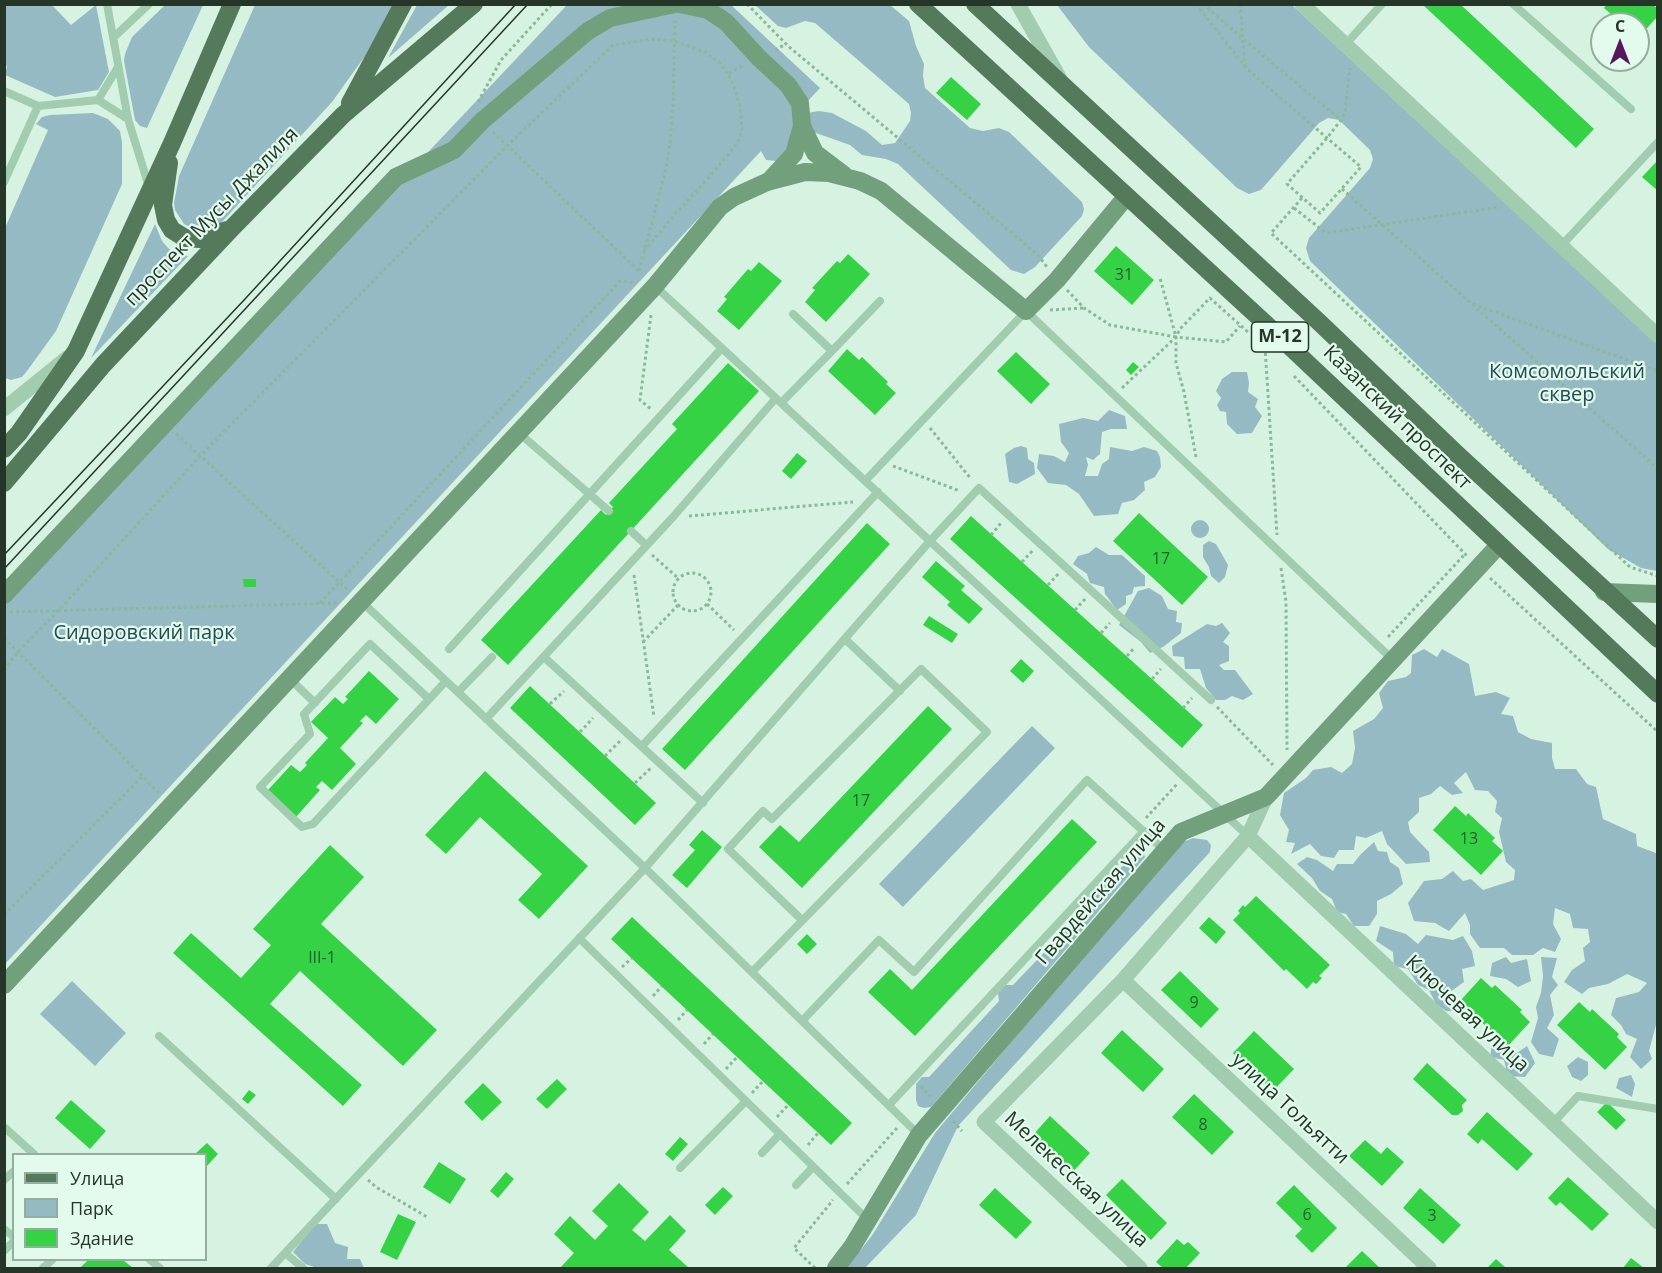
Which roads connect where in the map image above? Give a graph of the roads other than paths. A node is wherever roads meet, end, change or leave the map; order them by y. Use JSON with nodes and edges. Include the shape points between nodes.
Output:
{"nodes":[{"id":1,"x":107,"y":4,"type":"edge"},
{"id":2,"x":148,"y":4,"type":"edge"},
{"id":3,"x":232,"y":4,"type":"edge"},
{"id":4,"x":403,"y":4,"type":"edge"},
{"id":5,"x":474,"y":4,"type":"edge"},
{"id":6,"x":918,"y":4,"type":"edge"},
{"id":7,"x":975,"y":4,"type":"edge"},
{"id":8,"x":1018,"y":4,"type":"edge"},
{"id":9,"x":1302,"y":4,"type":"edge"},
{"id":10,"x":1383,"y":4,"type":"edge"},
{"id":11,"x":1513,"y":4,"type":"edge"},
{"id":12,"x":677,"y":8,"type":"edge"},
{"id":13,"x":114,"y":37,"type":"junction"},
{"id":14,"x":1349,"y":48,"type":"junction"},
{"id":15,"x":118,"y":67,"type":"junction"},
{"id":16,"x":1066,"y":90,"type":"junction"},
{"id":17,"x":4,"y":91,"type":"edge"},
{"id":18,"x":98,"y":100,"type":"junction"},
{"id":19,"x":38,"y":106,"type":"junction"},
{"id":20,"x":1631,"y":109,"type":"dead end"},
{"id":21,"x":343,"y":115,"type":"junction"},
{"id":22,"x":128,"y":119,"type":"junction"},
{"id":23,"x":802,"y":126,"type":"junction"},
{"id":24,"x":1658,"y":142,"type":"edge"},
{"id":25,"x":172,"y":143,"type":"junction"},
{"id":26,"x":845,"y":176,"type":"junction"},
{"id":27,"x":4,"y":182,"type":"edge"},
{"id":28,"x":768,"y":182,"type":"junction"},
{"id":29,"x":150,"y":190,"type":"junction"},
{"id":30,"x":1126,"y":197,"type":"junction"},
{"id":31,"x":231,"y":229,"type":"junction"},
{"id":32,"x":1562,"y":246,"type":"junction"},
{"id":33,"x":655,"y":286,"type":"junction"},
{"id":34,"x":880,"y":301,"type":"dead end"},
{"id":35,"x":1026,"y":311,"type":"junction"},
{"id":36,"x":793,"y":314,"type":"dead end"},
{"id":37,"x":1658,"y":336,"type":"edge"},
{"id":38,"x":722,"y":348,"type":"junction"},
{"id":39,"x":76,"y":351,"type":"junction"},
{"id":40,"x":832,"y":351,"type":"junction"},
{"id":41,"x":778,"y":400,"type":"junction"},
{"id":42,"x":5,"y":406,"type":"edge"},
{"id":43,"x":519,"y":433,"type":"junction"},
{"id":44,"x":4,"y":449,"type":"edge"},
{"id":45,"x":865,"y":481,"type":"junction"},
{"id":46,"x":4,"y":483,"type":"edge"},
{"id":47,"x":878,"y":492,"type":"junction"},
{"id":48,"x":589,"y":494,"type":"junction"},
{"id":49,"x":609,"y":511,"type":"dead end"},
{"id":50,"x":631,"y":531,"type":"dead end"},
{"id":51,"x":930,"y":541,"type":"junction"},
{"id":52,"x":646,"y":545,"type":"junction"},
{"id":53,"x":1499,"y":545,"type":"junction"},
{"id":54,"x":1604,"y":592,"type":"junction"},
{"id":55,"x":1658,"y":594,"type":"edge"},
{"id":56,"x":4,"y":595,"type":"edge"},
{"id":57,"x":362,"y":602,"type":"junction"},
{"id":58,"x":845,"y":639,"type":"junction"},
{"id":59,"x":1658,"y":639,"type":"edge"},
{"id":60,"x":449,"y":649,"type":"dead end"},
{"id":61,"x":492,"y":657,"type":"dead end"},
{"id":62,"x":544,"y":657,"type":"junction"},
{"id":63,"x":1394,"y":661,"type":"junction"},
{"id":64,"x":290,"y":679,"type":"junction"},
{"id":65,"x":446,"y":681,"type":"junction"},
{"id":66,"x":900,"y":691,"type":"junction"},
{"id":67,"x":458,"y":692,"type":"junction"},
{"id":68,"x":1658,"y":694,"type":"edge"},
{"id":69,"x":429,"y":699,"type":"junction"},
{"id":70,"x":1210,"y":700,"type":"road end"},
{"id":71,"x":315,"y":703,"type":"junction"},
{"id":72,"x":486,"y":719,"type":"junction"},
{"id":73,"x":642,"y":746,"type":"junction"},
{"id":74,"x":1266,"y":797,"type":"junction"},
{"id":75,"x":703,"y":803,"type":"junction"},
{"id":76,"x":1224,"y":813,"type":"junction"},
{"id":77,"x":1141,"y":829,"type":"junction"},
{"id":78,"x":1248,"y":836,"type":"junction"},
{"id":79,"x":1165,"y":850,"type":"junction"},
{"id":80,"x":645,"y":868,"type":"junction"},
{"id":81,"x":802,"y":920,"type":"junction"},
{"id":82,"x":579,"y":938,"type":"junction"},
{"id":83,"x":752,"y":972,"type":"junction"},
{"id":84,"x":1123,"y":980,"type":"junction"},
{"id":85,"x":4,"y":985,"type":"edge"},
{"id":86,"x":802,"y":1021,"type":"junction"},
{"id":87,"x":159,"y":1036,"type":"dead end"},
{"id":88,"x":746,"y":1101,"type":"junction"},
{"id":89,"x":889,"y":1105,"type":"junction"},
{"id":90,"x":1658,"y":1108,"type":"edge"},
{"id":91,"x":1553,"y":1123,"type":"junction"},
{"id":92,"x":4,"y":1127,"type":"edge"},
{"id":93,"x":780,"y":1134,"type":"junction"},
{"id":94,"x":919,"y":1135,"type":"junction"},
{"id":95,"x":31,"y":1153,"type":"edge"},
{"id":96,"x":762,"y":1153,"type":"dead end"},
{"id":97,"x":813,"y":1167,"type":"junction"},
{"id":98,"x":680,"y":1168,"type":"dead end"},
{"id":99,"x":796,"y":1185,"type":"dead end"},
{"id":100,"x":336,"y":1199,"type":"junction"},
{"id":101,"x":869,"y":1221,"type":"junction"},
{"id":102,"x":1658,"y":1222,"type":"edge"},
{"id":103,"x":285,"y":1253,"type":"junction"},
{"id":104,"x":271,"y":1269,"type":"edge"},
{"id":105,"x":303,"y":1269,"type":"edge"},
{"id":106,"x":836,"y":1269,"type":"edge"},
{"id":107,"x":1140,"y":1269,"type":"edge"},
{"id":108,"x":1429,"y":1269,"type":"edge"}],
"edges":[{"from":1,"to":13,"type":"lane"},
{"from":2,"to":13,"type":"lane"},
{"from":3,"to":25,"type":"main road","name":"проспект Мусы Джалиля"},
{"from":4,"to":21,"type":"main road"},
{"from":5,"to":21,"type":"main road","name":"проспект Мусы Джалиля"},
{"from":6,"to":30,"type":"main road","name":"Казанский проспект","number":"М-12"},
{"from":7,"to":16,"type":"main road","name":"Казанский проспект","number":"М-12"},
{"from":8,"to":16,"type":"street"},
{"from":9,"to":14,"type":"street"},
{"from":10,"to":14,"type":"lane"},
{"from":11,"to":20,"type":"lane"},
{"from":12,"to":23,"type":"street","via":[[708,10],[726,22],[788,85],[800,103]]},
{"from":12,"to":56,"type":"street","via":[[610,18],[588,31],[482,121],[454,150],[396,177]]},
{"from":13,"to":15,"type":"lane"},
{"from":14,"to":32,"type":"street"},
{"from":15,"to":18,"type":"lane"},
{"from":15,"to":22,"type":"lane"},
{"from":16,"to":54,"type":"main road","name":"Казанский проспект","number":"М-12"},
{"from":17,"to":19,"type":"lane"},
{"from":18,"to":19,"type":"lane"},
{"from":18,"to":22,"type":"lane"},
{"from":19,"to":27,"type":"lane"},
{"from":21,"to":31,"type":"main road","name":"проспект Мусы Джалиля"},
{"from":22,"to":29,"type":"lane"},
{"from":23,"to":26,"type":"street","via":[[815,153]]},
{"from":23,"to":28,"type":"street","via":[[795,154]]},
{"from":24,"to":32,"type":"lane"},
{"from":25,"to":29,"type":"main road","name":"проспект Мусы Джалиля"},
{"from":25,"to":31,"type":"main road","via":[[163,205],[172,230],[185,238],[200,239]]},
{"from":26,"to":28,"type":"street","via":[[805,172]]},
{"from":26,"to":35,"type":"street","via":[[880,191]]},
{"from":28,"to":33,"type":"street","via":[[720,207]]},
{"from":29,"to":39,"type":"main road","name":"проспект Мусы Джалиля"},
{"from":30,"to":35,"type":"street"},
{"from":30,"to":53,"type":"main road","name":"Казанский проспект","number":"М-12"},
{"from":31,"to":46,"type":"main road","name":"проспект Мусы Джалиля","via":[[103,365]]},
{"from":32,"to":37,"type":"street"},
{"from":33,"to":38,"type":"lane"},
{"from":33,"to":43,"type":"street"},
{"from":34,"to":40,"type":"lane"},
{"from":35,"to":45,"type":"lane"},
{"from":35,"to":63,"type":"lane"},
{"from":36,"to":40,"type":"lane"},
{"from":38,"to":41,"type":"lane"},
{"from":38,"to":48,"type":"lane"},
{"from":39,"to":42,"type":"street"},
{"from":39,"to":44,"type":"main road","name":"проспект Мусы Джалиля"},
{"from":40,"to":41,"type":"lane"},
{"from":41,"to":45,"type":"lane"},
{"from":41,"to":52,"type":"lane"},
{"from":43,"to":48,"type":"lane"},
{"from":43,"to":57,"type":"street"},
{"from":45,"to":47,"type":"lane"},
{"from":47,"to":51,"type":"lane"},
{"from":47,"to":73,"type":"lane"},
{"from":48,"to":49,"type":"lane"},
{"from":48,"to":60,"type":"lane"},
{"from":50,"to":52,"type":"lane"},
{"from":51,"to":58,"type":"lane"},
{"from":51,"to":70,"type":"lane","via":[[979,488]]},
{"from":51,"to":76,"type":"lane"},
{"from":52,"to":62,"type":"lane"},
{"from":53,"to":63,"type":"street","name":"Гвардейская улица"},
{"from":53,"to":68,"type":"main road","name":"Казанский проспект","number":"М-12"},
{"from":54,"to":55,"type":"street"},
{"from":54,"to":59,"type":"main road","name":"Казанский проспект","number":"М-12"},
{"from":57,"to":64,"type":"street"},
{"from":57,"to":65,"type":"lane"},
{"from":58,"to":66,"type":"lane"},
{"from":58,"to":75,"type":"lane"},
{"from":61,"to":67,"type":"lane"},
{"from":62,"to":72,"type":"lane"},
{"from":62,"to":73,"type":"lane"},
{"from":63,"to":74,"type":"street","name":"Гвардейская улица"},
{"from":64,"to":71,"type":"lane"},
{"from":64,"to":85,"type":"street"},
{"from":65,"to":67,"type":"lane"},
{"from":65,"to":69,"type":"lane"},
{"from":66,"to":81,"type":"lane","via":[[772,819],[763,811],[728,849]]},
{"from":66,"to":81,"type":"lane","via":[[921,669],[987,732]]},
{"from":67,"to":72,"type":"lane"},
{"from":69,"to":71,"type":"lane","via":[[370,644]]},
{"from":69,"to":71,"type":"lane","via":[[313,824],[302,827],[260,787],[310,734],[304,714]]},
{"from":72,"to":80,"type":"lane"},
{"from":73,"to":75,"type":"lane"},
{"from":74,"to":76,"type":"street","name":"Гвардейская улица"},
{"from":74,"to":78,"type":"street"},
{"from":75,"to":80,"type":"lane"},
{"from":76,"to":78,"type":"lane"},
{"from":76,"to":79,"type":"street","name":"Гвардейская улица","via":[[1180,832]]},
{"from":77,"to":79,"type":"lane"},
{"from":77,"to":86,"type":"lane","via":[[1087,780],[914,972],[879,940]]},
{"from":77,"to":89,"type":"lane"},
{"from":78,"to":84,"type":"street"},
{"from":78,"to":91,"type":"street","name":"Ключевая улица"},
{"from":79,"to":94,"type":"street","name":"Гвардейская улица"},
{"from":80,"to":82,"type":"lane"},
{"from":80,"to":83,"type":"lane"},
{"from":81,"to":83,"type":"lane"},
{"from":82,"to":88,"type":"lane"},
{"from":82,"to":100,"type":"lane"},
{"from":83,"to":86,"type":"lane"},
{"from":84,"to":107,"type":"street","name":"Мелекесская улица","via":[[984,1122]]},
{"from":84,"to":108,"type":"street","name":"улица Тольятти"},
{"from":86,"to":89,"type":"lane"},
{"from":87,"to":100,"type":"lane"},
{"from":88,"to":93,"type":"lane"},
{"from":88,"to":98,"type":"lane"},
{"from":89,"to":94,"type":"lane"},
{"from":90,"to":91,"type":"lane","via":[[1578,1096]]},
{"from":91,"to":102,"type":"street","name":"Ключевая улица"},
{"from":92,"to":95,"type":"lane"},
{"from":93,"to":96,"type":"lane"},
{"from":93,"to":97,"type":"lane"},
{"from":94,"to":101,"type":"street","name":"Гвардейская улица"},
{"from":97,"to":99,"type":"lane"},
{"from":97,"to":101,"type":"lane"},
{"from":100,"to":103,"type":"lane"},
{"from":101,"to":106,"type":"street","name":"Гвардейская улица"},
{"from":103,"to":104,"type":"lane"},
{"from":103,"to":105,"type":"lane"}]}
